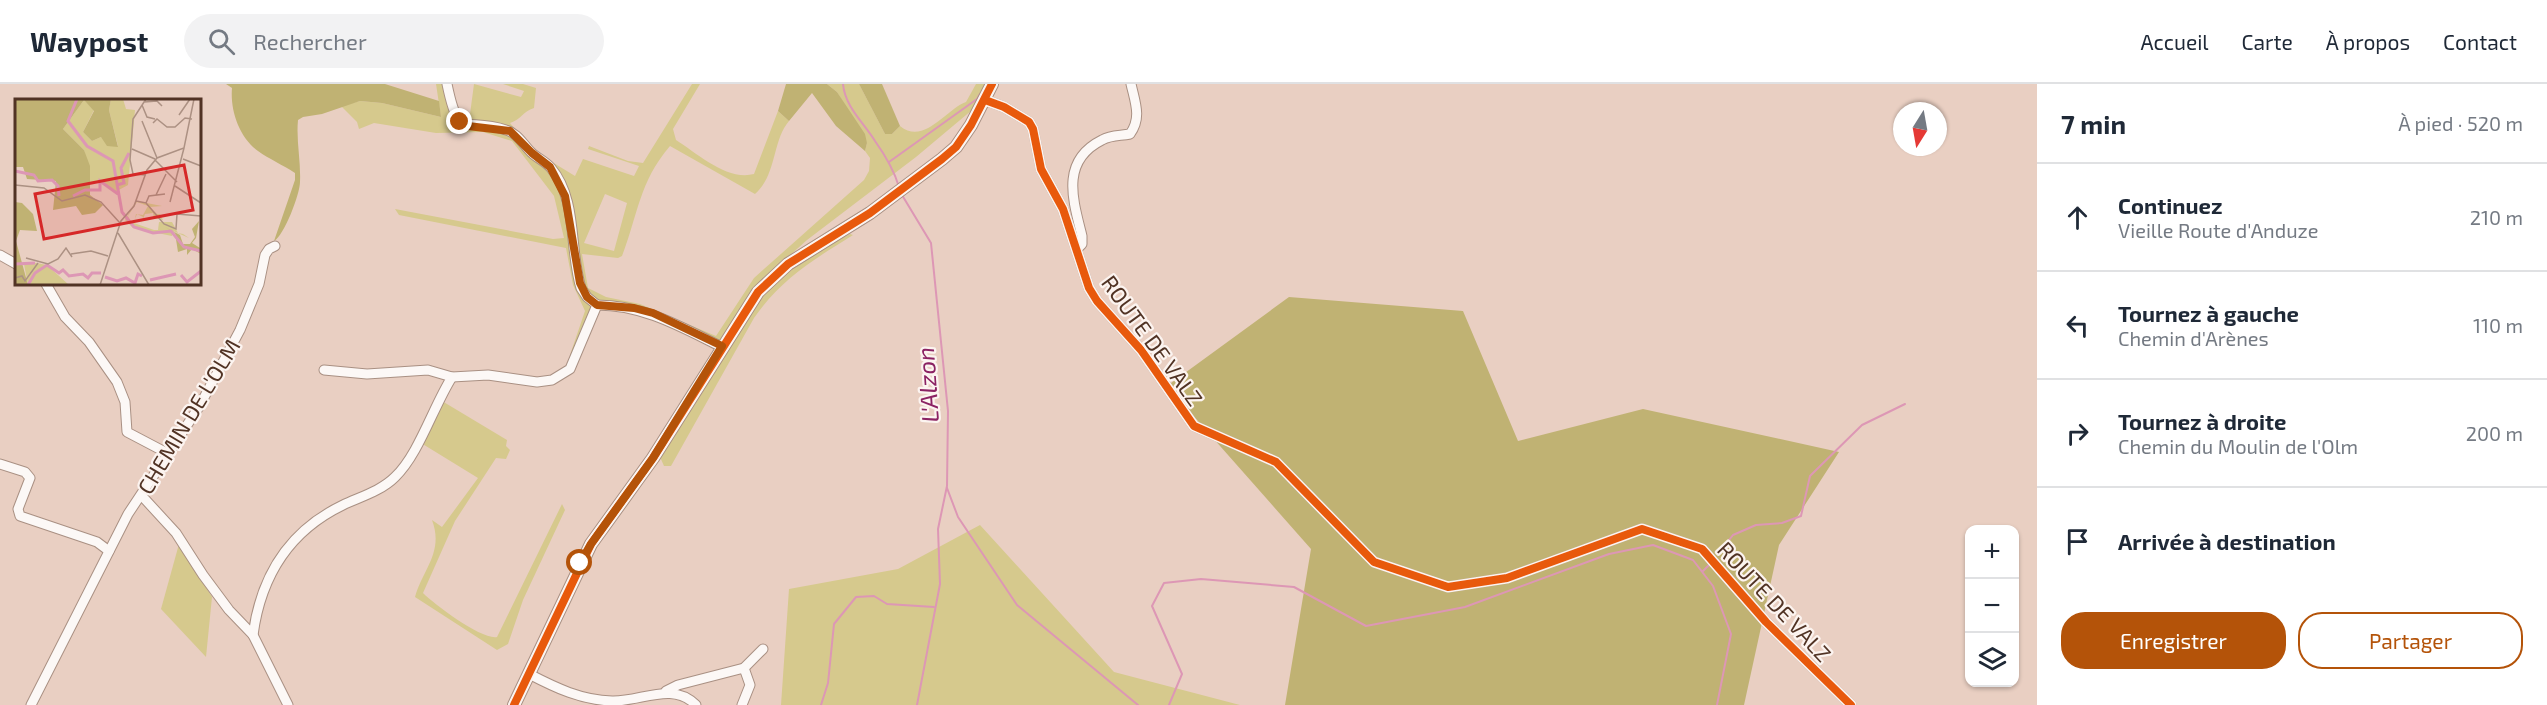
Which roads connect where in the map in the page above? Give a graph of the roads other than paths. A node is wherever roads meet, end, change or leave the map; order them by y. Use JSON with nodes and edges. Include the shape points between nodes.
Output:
{"nodes":[{"id":1,"x":447,"y":84,"type":"edge"},
{"id":2,"x":992,"y":84,"type":"edge"},
{"id":3,"x":1131,"y":84,"type":"edge"},
{"id":4,"x":985,"y":100,"type":"junction"},
{"id":5,"x":275,"y":246,"type":"dead end"},
{"id":6,"x":1077,"y":248,"type":"junction"},
{"id":7,"x":0,"y":255,"type":"edge"},
{"id":8,"x":15,"y":263,"type":"edge"},
{"id":9,"x":47,"y":285,"type":"edge"},
{"id":10,"x":597,"y":305,"type":"junction"},
{"id":11,"x":722,"y":346,"type":"junction"},
{"id":12,"x":324,"y":370,"type":"dead end"},
{"id":13,"x":452,"y":377,"type":"junction"},
{"id":14,"x":167,"y":453,"type":"junction"},
{"id":15,"x":0,"y":464,"type":"edge"},
{"id":16,"x":142,"y":496,"type":"junction"},
{"id":17,"x":109,"y":551,"type":"junction"},
{"id":18,"x":253,"y":634,"type":"junction"},
{"id":19,"x":763,"y":649,"type":"dead end"},
{"id":20,"x":744,"y":668,"type":"junction"},
{"id":21,"x":529,"y":674,"type":"junction"},
{"id":22,"x":664,"y":693,"type":"junction"},
{"id":23,"x":31,"y":705,"type":"edge"},
{"id":24,"x":288,"y":705,"type":"edge"},
{"id":25,"x":513,"y":705,"type":"edge"},
{"id":26,"x":696,"y":705,"type":"edge"},
{"id":27,"x":742,"y":705,"type":"edge"},
{"id":28,"x":1851,"y":705,"type":"edge"}],
"edges":[{"from":1,"to":10,"type":"street","via":[[453,112],[460,122],[510,131],[550,167],[565,196],[581,288]]},
{"from":2,"to":4,"type":"street"},
{"from":3,"to":6,"type":"street","via":[[1137,118],[1130,134],[1112,136],[1093,146],[1074,168],[1072,191],[1082,236],[1082,244]]},
{"from":4,"to":6,"type":"street","name":"ROUTE DE VALZ","via":[[1023,117],[1033,129],[1041,169],[1063,209]]},
{"from":4,"to":11,"type":"street","via":[[961,140],[942,159],[870,213],[788,264],[758,292]]},
{"from":5,"to":14,"type":"street","name":"CHEMIN DE L'OLM","via":[[265,255],[259,284],[240,330],[199,407]]},
{"from":6,"to":28,"type":"street","name":"ROUTE DE VALZ","via":[[1097,301],[1141,350],[1194,426],[1276,462],[1374,562],[1448,586],[1507,578],[1642,529],[1702,549],[1766,622]]},
{"from":7,"to":8,"type":"street"},
{"from":9,"to":14,"type":"street","via":[[65,317],[89,342],[117,382],[125,402],[127,432]]},
{"from":10,"to":11,"type":"street","via":[[653,313]]},
{"from":10,"to":13,"type":"street","via":[[574,361],[552,380],[537,382],[488,375]]},
{"from":11,"to":21,"type":"street","via":[[653,458],[591,544]]},
{"from":12,"to":13,"type":"street","via":[[367,374],[428,370]]},
{"from":13,"to":18,"type":"street","via":[[402,471],[380,488],[323,515],[285,549],[264,591]]},
{"from":14,"to":16,"type":"street","name":"CHEMIN DE L'OLM"},
{"from":15,"to":17,"type":"street","via":[[25,472],[30,478],[18,508],[20,516],[97,543]]},
{"from":16,"to":17,"type":"street","name":"CHEMIN DE L'OLM"},
{"from":16,"to":18,"type":"street","via":[[176,533],[229,610]]},
{"from":17,"to":23,"type":"street","name":"CHEMIN DE L'OLM"},
{"from":18,"to":24,"type":"street"},
{"from":19,"to":20,"type":"street"},
{"from":20,"to":22,"type":"street","via":[[678,685]]},
{"from":20,"to":27,"type":"street","via":[[750,685]]},
{"from":21,"to":22,"type":"street","via":[[561,692],[611,701]]},
{"from":21,"to":25,"type":"street"},
{"from":22,"to":26,"type":"street","via":[[677,693]]}]}
